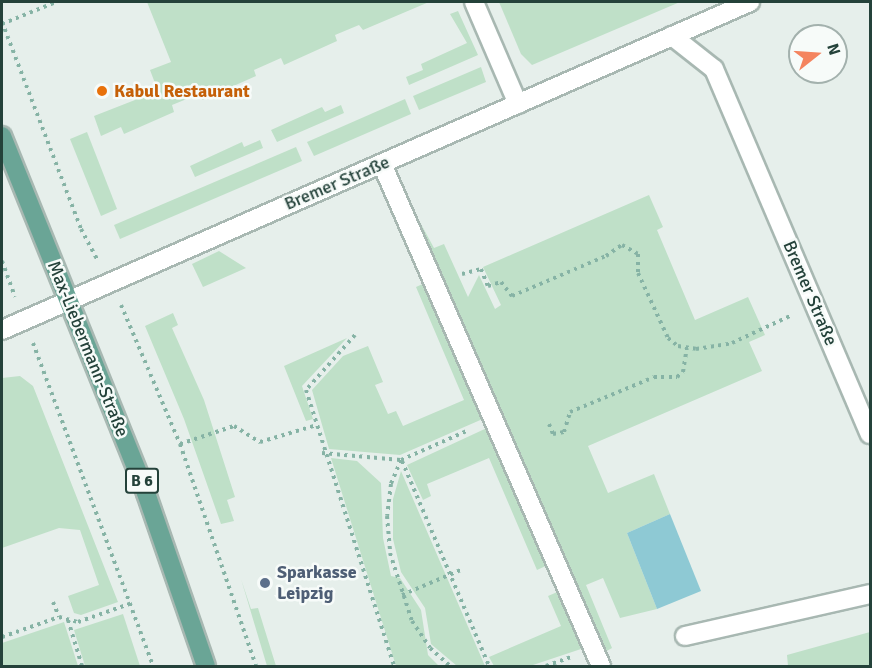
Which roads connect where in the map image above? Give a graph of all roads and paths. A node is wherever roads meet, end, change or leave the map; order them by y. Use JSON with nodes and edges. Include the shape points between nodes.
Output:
{"nodes":[{"id":1,"x":56,"y":2,"type":"edge"},
{"id":2,"x":474,"y":2,"type":"edge"},
{"id":3,"x":750,"y":2,"type":"edge"},
{"id":4,"x":2,"y":23,"type":"edge"},
{"id":5,"x":672,"y":36,"type":"junction"},
{"id":6,"x":518,"y":104,"type":"junction"},
{"id":7,"x":2,"y":136,"type":"edge"},
{"id":8,"x":382,"y":164,"type":"junction"},
{"id":9,"x":2,"y":261,"type":"edge"},
{"id":10,"x":483,"y":272,"type":"dead end"},
{"id":11,"x":110,"y":282,"type":"junction"},
{"id":12,"x":66,"y":299,"type":"junction"},
{"id":13,"x":790,"y":316,"type":"dead end"},
{"id":14,"x":25,"y":320,"type":"junction"},
{"id":15,"x":2,"y":330,"type":"edge"},
{"id":16,"x":355,"y":335,"type":"dead end"},
{"id":17,"x":687,"y":348,"type":"junction"},
{"id":18,"x":495,"y":419,"type":"junction"},
{"id":19,"x":549,"y":424,"type":"dead end"},
{"id":20,"x":317,"y":425,"type":"junction"},
{"id":21,"x":870,"y":434,"type":"edge"},
{"id":22,"x":180,"y":444,"type":"junction"},
{"id":23,"x":324,"y":453,"type":"junction"},
{"id":24,"x":401,"y":460,"type":"junction"},
{"id":25,"x":463,"y":569,"type":"dead end"},
{"id":26,"x":450,"y":575,"type":"junction"},
{"id":27,"x":870,"y":594,"type":"edge"},
{"id":28,"x":402,"y":595,"type":"junction"},
{"id":29,"x":53,"y":602,"type":"dead end"},
{"id":30,"x":132,"y":603,"type":"junction"},
{"id":31,"x":59,"y":617,"type":"junction"},
{"id":32,"x":68,"y":619,"type":"junction"},
{"id":33,"x":685,"y":636,"type":"dead end"},
{"id":34,"x":2,"y":637,"type":"edge"},
{"id":35,"x":82,"y":666,"type":"edge"},
{"id":36,"x":153,"y":666,"type":"edge"},
{"id":37,"x":206,"y":666,"type":"edge"},
{"id":38,"x":256,"y":666,"type":"edge"},
{"id":39,"x":394,"y":666,"type":"edge"},
{"id":40,"x":450,"y":666,"type":"edge"},
{"id":41,"x":489,"y":666,"type":"edge"},
{"id":42,"x":602,"y":666,"type":"edge"}],
"edges":[{"from":1,"to":4,"type":"path"},
{"from":2,"to":6,"type":"street"},
{"from":3,"to":5,"type":"street","name":"Bremer Straße"},
{"from":4,"to":11,"type":"path","via":[[81,229]]},
{"from":5,"to":6,"type":"street","name":"Bremer Straße"},
{"from":5,"to":21,"type":"street","name":"Bremer Straße","via":[[714,69]]},
{"from":6,"to":8,"type":"street","name":"Bremer Straße"},
{"from":7,"to":12,"type":"main road","name":"Max-Liebermann-Straße","number":"B 6"},
{"from":8,"to":11,"type":"street","name":"Bremer Straße"},
{"from":8,"to":18,"type":"street"},
{"from":9,"to":14,"type":"path"},
{"from":10,"to":17,"type":"path","via":[[488,286],[501,282],[512,296],[606,256],[622,244],[638,254],[638,273],[668,338]]},
{"from":11,"to":12,"type":"street","name":"Bremer Straße"},
{"from":11,"to":22,"type":"path"},
{"from":12,"to":14,"type":"street","name":"Bremer Straße"},
{"from":12,"to":37,"type":"main road","name":"Max-Liebermann-Straße","number":"B 6","via":[[146,493]]},
{"from":13,"to":17,"type":"path","via":[[732,343]]},
{"from":14,"to":15,"type":"street","name":"Bremer Straße"},
{"from":14,"to":30,"type":"path"},
{"from":16,"to":20,"type":"path","via":[[306,390]]},
{"from":17,"to":19,"type":"path","via":[[683,372],[677,377],[654,377],[570,412],[564,432],[553,434]]},
{"from":18,"to":24,"type":"path"},
{"from":18,"to":42,"type":"street"},
{"from":20,"to":22,"type":"path","via":[[260,442],[234,426]]},
{"from":20,"to":23,"type":"path"},
{"from":22,"to":38,"type":"path"},
{"from":23,"to":24,"type":"path"},
{"from":23,"to":39,"type":"path"},
{"from":24,"to":26,"type":"path"},
{"from":24,"to":28,"type":"path","via":[[391,484],[387,516],[390,553]]},
{"from":25,"to":26,"type":"path"},
{"from":26,"to":28,"type":"path"},
{"from":26,"to":41,"type":"path"},
{"from":27,"to":33,"type":"street"},
{"from":28,"to":40,"type":"path","via":[[429,648]]},
{"from":29,"to":31,"type":"path"},
{"from":30,"to":32,"type":"path","via":[[78,622]]},
{"from":30,"to":36,"type":"path"},
{"from":31,"to":32,"type":"path"},
{"from":31,"to":34,"type":"path"},
{"from":32,"to":35,"type":"path"}]}
